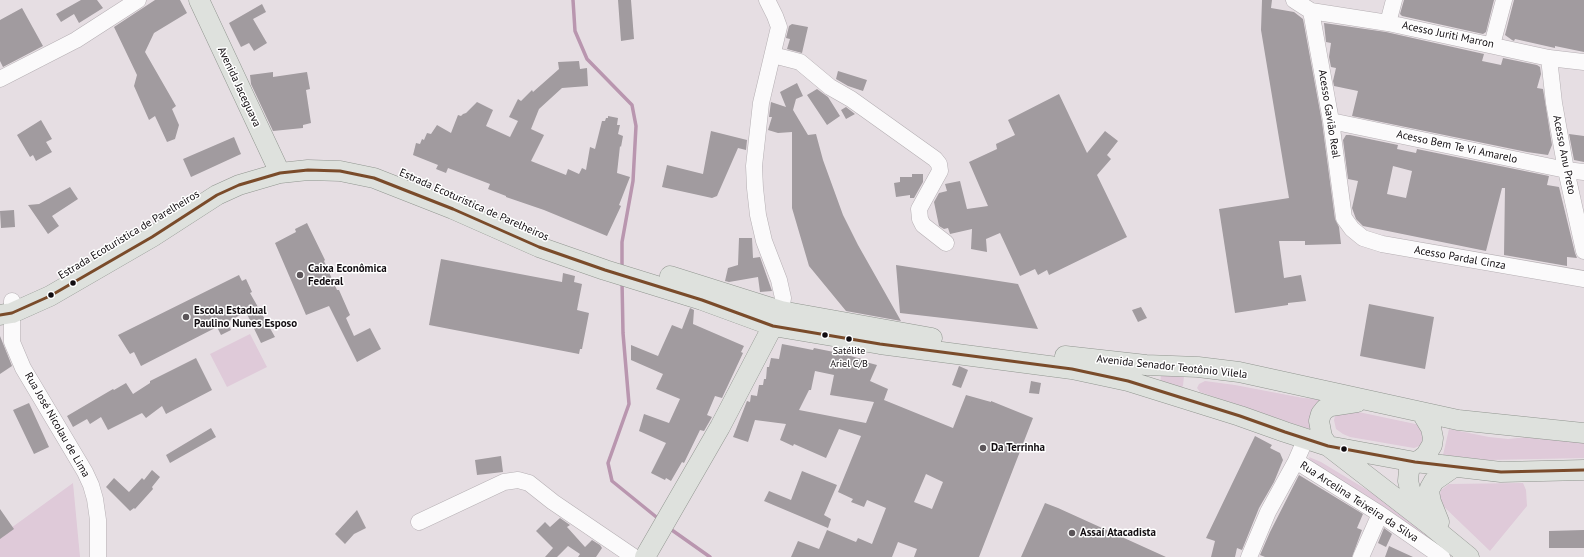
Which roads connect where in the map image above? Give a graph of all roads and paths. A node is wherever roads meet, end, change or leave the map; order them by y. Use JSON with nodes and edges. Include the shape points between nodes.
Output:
{"nodes":[{"id":1,"x":138,"y":0,"type":"edge"},
{"id":2,"x":199,"y":0,"type":"edge"},
{"id":3,"x":767,"y":0,"type":"edge"},
{"id":4,"x":1294,"y":0,"type":"edge"},
{"id":5,"x":1394,"y":0,"type":"edge"},
{"id":6,"x":1504,"y":0,"type":"edge"},
{"id":7,"x":1311,"y":11,"type":"junction"},
{"id":8,"x":1388,"y":23,"type":"junction"},
{"id":9,"x":1492,"y":45,"type":"junction"},
{"id":10,"x":773,"y":55,"type":"junction"},
{"id":11,"x":1549,"y":58,"type":"junction"},
{"id":12,"x":1584,"y":62,"type":"edge"},
{"id":13,"x":0,"y":79,"type":"edge"},
{"id":14,"x":1331,"y":121,"type":"junction"},
{"id":15,"x":278,"y":167,"type":"junction"},
{"id":16,"x":1566,"y":170,"type":"junction"},
{"id":17,"x":1584,"y":172,"type":"edge"},
{"id":18,"x":1344,"y":218,"type":"joint"},
{"id":19,"x":946,"y":243,"type":"dead end"},
{"id":20,"x":1584,"y":251,"type":"edge"},
{"id":21,"x":1584,"y":279,"type":"edge"},
{"id":22,"x":6,"y":308,"type":"edge"},
{"id":23,"x":777,"y":318,"type":"junction"},
{"id":24,"x":6,"y":341,"type":"edge"},
{"id":25,"x":1198,"y":367,"type":"junction"},
{"id":26,"x":1182,"y":398,"type":"junction"},
{"id":27,"x":1371,"y":400,"type":"junction"},
{"id":28,"x":1422,"y":413,"type":"junction"},
{"id":29,"x":1584,"y":434,"type":"edge"},
{"id":30,"x":1306,"y":438,"type":"junction"},
{"id":31,"x":1328,"y":446,"type":"junction"},
{"id":32,"x":1296,"y":461,"type":"junction"},
{"id":33,"x":1415,"y":462,"type":"junction"},
{"id":34,"x":1454,"y":467,"type":"junction"},
{"id":35,"x":1584,"y":470,"type":"edge"},
{"id":36,"x":1380,"y":514,"type":"junction"},
{"id":37,"x":419,"y":522,"type":"dead end"},
{"id":38,"x":1430,"y":524,"type":"junction"},
{"id":39,"x":1446,"y":548,"type":"edge"},
{"id":40,"x":98,"y":557,"type":"edge"},
{"id":41,"x":634,"y":557,"type":"edge"},
{"id":42,"x":645,"y":557,"type":"edge"},
{"id":43,"x":1249,"y":557,"type":"edge"},
{"id":44,"x":1361,"y":557,"type":"edge"},
{"id":45,"x":1470,"y":557,"type":"edge"}],
"edges":[{"from":1,"to":13,"type":"street","via":[[76,40]]},
{"from":2,"to":15,"type":"main road","name":"Avenida Jaceguava"},
{"from":3,"to":10,"type":"street","via":[[779,27]]},
{"from":4,"to":7,"type":"street"},
{"from":5,"to":8,"type":"street"},
{"from":6,"to":9,"type":"street"},
{"from":7,"to":8,"type":"street","name":"Acesso Juriti Marron"},
{"from":7,"to":14,"type":"street","name":"Acesso Gavião Real"},
{"from":8,"to":9,"type":"street","name":"Acesso Juriti Marron"},
{"from":9,"to":11,"type":"street","name":"Acesso Juriti Marron"},
{"from":10,"to":19,"type":"street","via":[[800,62],[830,87],[851,99],[940,164],[940,172],[919,209],[923,225]]},
{"from":10,"to":23,"type":"street","via":[[761,103],[754,166],[758,215],[783,298]]},
{"from":11,"to":12,"type":"street","name":"Acesso Juriti Marron"},
{"from":11,"to":16,"type":"street","name":"Acesso Anu Preto"},
{"from":14,"to":16,"type":"street","name":"Acesso Bem Te Vi Amarelo"},
{"from":14,"to":18,"type":"street","name":"Acesso Gavião Real"},
{"from":15,"to":22,"type":"main road","name":"Estrada Ecoturistica de Parelheiros","via":[[231,178],[187,199]]},
{"from":15,"to":23,"type":"main road","name":"Estrada Ecoturistica de Parelheiros","via":[[299,158],[350,159],[379,164],[419,179],[606,264],[702,300]]},
{"from":16,"to":17,"type":"street","name":"Acesso Bem Te Vi Amarelo"},
{"from":16,"to":20,"type":"street","name":"Acesso Anu Preto"},
{"from":18,"to":21,"type":"street","name":"Acesso Pardal Cinza","via":[[1363,238],[1382,244]]},
{"from":22,"to":24,"type":"street","name":"Rua José Nicolau de Lima"},
{"from":23,"to":25,"type":"main road","name":"Avenida Senador Teotônio Vilela","via":[[1138,364]]},
{"from":23,"to":26,"type":"main road","name":"Avenida Senador Teotônio Vilela","via":[[880,344],[1072,369],[1128,381]]},
{"from":23,"to":42,"type":"main road","via":[[720,427]]},
{"from":24,"to":40,"type":"street","name":"Rua José Nicolau de Lima","via":[[86,472],[95,499],[98,520]]},
{"from":25,"to":26,"type":"main road","via":[[1188,379]]},
{"from":25,"to":27,"type":"main road","name":"Avenida Senador Teotônio Vilela","via":[[1239,372]]},
{"from":26,"to":30,"type":"main road","name":"Avenida Senador Teotônio Vilela"},
{"from":27,"to":28,"type":"main road","name":"Avenida Senador Teotônio Vilela"},
{"from":27,"to":31,"type":"main road","via":[[1325,409],[1319,421],[1322,437]]},
{"from":28,"to":29,"type":"main road","name":"Avenida Senador Teotônio Vilela","via":[[1458,420]]},
{"from":28,"to":33,"type":"main road","via":[[1431,428],[1432,445],[1426,455]]},
{"from":30,"to":31,"type":"main road","name":"Avenida Senador Teotônio Vilela"},
{"from":30,"to":32,"type":"street"},
{"from":31,"to":33,"type":"main road","name":"Avenida Senador Teotônio Vilela"},
{"from":31,"to":38,"type":"main road","name":"Rua Arcelina Teixeira da Silva"},
{"from":32,"to":36,"type":"street","name":"Rua Arcelina Teixeira da Silva"},
{"from":32,"to":43,"type":"street","via":[[1268,512]]},
{"from":33,"to":34,"type":"main road","name":"Avenida Senador Teotônio Vilela"},
{"from":33,"to":38,"type":"main road","name":"Rua Arcelina Teixeira da Silva","via":[[1408,475],[1410,488]]},
{"from":34,"to":35,"type":"main road","name":"Avenida Senador Teotônio Vilela","via":[[1501,472]]},
{"from":34,"to":39,"type":"main road","via":[[1434,481],[1429,492]]},
{"from":36,"to":39,"type":"street","name":"Rua Arcelina Teixeira da Silva"},
{"from":36,"to":44,"type":"street"},
{"from":37,"to":41,"type":"street","via":[[504,482],[518,480],[529,482],[552,502]]},
{"from":38,"to":39,"type":"main road","name":"Rua Arcelina Teixeira da Silva"},
{"from":39,"to":45,"type":"main road","name":"Rua Arcelina Teixeira da Silva"}]}
